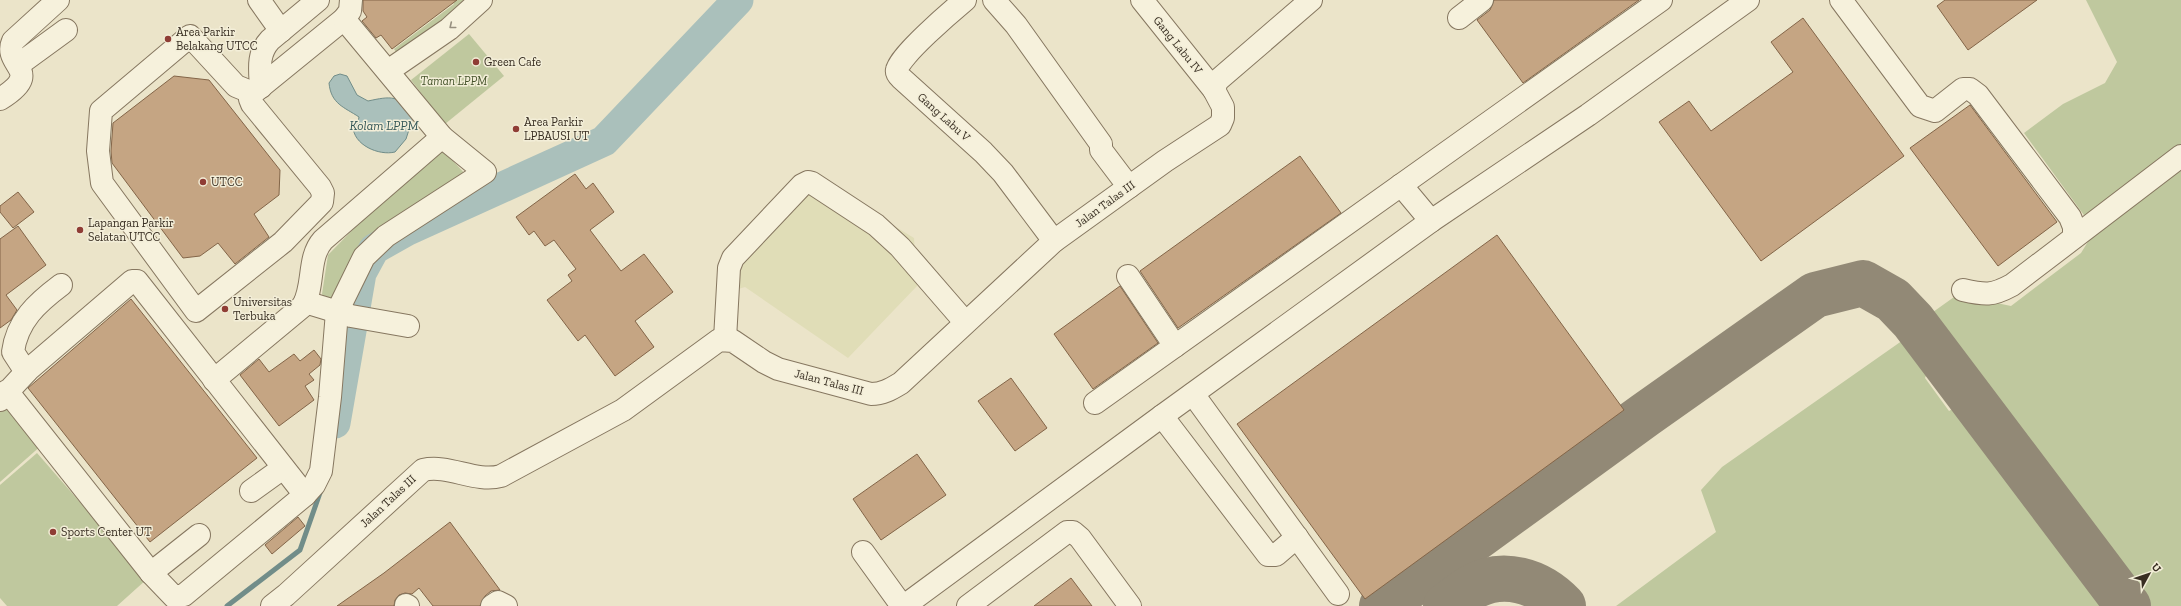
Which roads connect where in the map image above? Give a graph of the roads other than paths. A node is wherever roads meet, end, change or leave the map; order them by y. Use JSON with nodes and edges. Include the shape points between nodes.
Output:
{"nodes":[{"id":1,"x":58,"y":0,"type":"edge"},
{"id":2,"x":259,"y":0,"type":"edge"},
{"id":3,"x":318,"y":0,"type":"edge"},
{"id":4,"x":481,"y":0,"type":"edge"},
{"id":5,"x":965,"y":0,"type":"edge"},
{"id":6,"x":994,"y":0,"type":"edge"},
{"id":7,"x":1142,"y":0,"type":"edge"},
{"id":8,"x":1311,"y":0,"type":"edge"},
{"id":9,"x":1482,"y":0,"type":"edge"},
{"id":10,"x":1662,"y":0,"type":"edge"},
{"id":11,"x":1748,"y":0,"type":"edge"},
{"id":12,"x":1841,"y":0,"type":"edge"},
{"id":13,"x":347,"y":9,"type":"edge"},
{"id":14,"x":1459,"y":18,"type":"dead end"},
{"id":15,"x":66,"y":30,"type":"dead end"},
{"id":16,"x":281,"y":31,"type":"junction"},
{"id":17,"x":9,"y":50,"type":"edge"},
{"id":18,"x":388,"y":71,"type":"junction"},
{"id":19,"x":257,"y":90,"type":"junction"},
{"id":20,"x":1214,"y":90,"type":"junction"},
{"id":21,"x":0,"y":99,"type":"edge"},
{"id":22,"x":442,"y":137,"type":"junction"},
{"id":23,"x":2181,"y":156,"type":"edge"},
{"id":24,"x":1401,"y":185,"type":"junction"},
{"id":25,"x":1129,"y":187,"type":"junction"},
{"id":26,"x":1431,"y":221,"type":"junction"},
{"id":27,"x":2074,"y":237,"type":"junction"},
{"id":28,"x":1054,"y":241,"type":"junction"},
{"id":29,"x":162,"y":266,"type":"junction"},
{"id":30,"x":1128,"y":276,"type":"dead end"},
{"id":31,"x":140,"y":283,"type":"junction"},
{"id":32,"x":61,"y":285,"type":"dead end"},
{"id":33,"x":1964,"y":290,"type":"dead end"},
{"id":34,"x":305,"y":302,"type":"junction"},
{"id":35,"x":344,"y":314,"type":"junction"},
{"id":36,"x":965,"y":322,"type":"junction"},
{"id":37,"x":408,"y":326,"type":"dead end"},
{"id":38,"x":726,"y":339,"type":"junction"},
{"id":39,"x":1175,"y":346,"type":"junction"},
{"id":40,"x":26,"y":372,"type":"junction"},
{"id":41,"x":214,"y":380,"type":"junction"},
{"id":42,"x":1193,"y":394,"type":"junction"},
{"id":43,"x":3,"y":395,"type":"edge"},
{"id":44,"x":1095,"y":403,"type":"dead end"},
{"id":45,"x":1162,"y":416,"type":"junction"},
{"id":46,"x":283,"y":468,"type":"junction"},
{"id":47,"x":251,"y":491,"type":"dead end"},
{"id":48,"x":305,"y":495,"type":"junction"},
{"id":49,"x":199,"y":535,"type":"dead end"},
{"id":50,"x":1297,"y":537,"type":"junction"},
{"id":51,"x":863,"y":552,"type":"dead end"},
{"id":52,"x":151,"y":573,"type":"junction"},
{"id":53,"x":1338,"y":594,"type":"dead end"},
{"id":54,"x":191,"y":601,"type":"edge"},
{"id":55,"x":275,"y":605,"type":"edge"},
{"id":56,"x":492,"y":606,"type":"edge"},
{"id":57,"x":506,"y":606,"type":"edge"},
{"id":58,"x":903,"y":606,"type":"edge"},
{"id":59,"x":968,"y":606,"type":"edge"},
{"id":60,"x":1130,"y":606,"type":"edge"}],
"edges":[{"from":1,"to":17,"type":"street","via":[[15,38]]},
{"from":2,"to":16,"type":"street"},
{"from":3,"to":16,"type":"street"},
{"from":4,"to":18,"type":"street","one_way":true,"via":[[449,29]]},
{"from":5,"to":28,"type":"street","name":"Gang Labu V","via":[[926,34],[897,68],[897,72],[1003,173]]},
{"from":6,"to":25,"type":"street","via":[[1025,37]]},
{"from":7,"to":20,"type":"street","name":"Gang Labu IV"},
{"from":8,"to":20,"type":"street","via":[[1222,75],[1217,80]]},
{"from":9,"to":14,"type":"street"},
{"from":10,"to":24,"type":"street"},
{"from":11,"to":26,"type":"street","via":[[1588,115]]},
{"from":12,"to":27,"type":"street","via":[[1920,106],[1935,111],[1963,89],[1970,89],[1978,95],[2070,216]]},
{"from":13,"to":18,"type":"street"},
{"from":13,"to":19,"type":"street"},
{"from":15,"to":17,"type":"street"},
{"from":16,"to":19,"type":"street","via":[[267,43],[262,53]]},
{"from":17,"to":21,"type":"street","via":[[21,74],[20,85]]},
{"from":18,"to":22,"type":"street"},
{"from":19,"to":29,"type":"street","via":[[250,99],[252,104],[320,187],[323,193],[322,202],[283,242],[196,311]]},
{"from":19,"to":29,"type":"street","via":[[236,86],[190,36],[101,111],[98,151],[102,183]]},
{"from":20,"to":25,"type":"street","name":"Jalan Talas III","via":[[1224,107],[1220,125]]},
{"from":22,"to":34,"type":"street","via":[[320,244],[314,255],[309,292]]},
{"from":22,"to":35,"type":"street","via":[[485,172],[386,236],[371,249],[357,268]]},
{"from":23,"to":27,"type":"street"},
{"from":24,"to":26,"type":"street"},
{"from":24,"to":39,"type":"street"},
{"from":25,"to":28,"type":"street","name":"Jalan Talas III"},
{"from":26,"to":42,"type":"street"},
{"from":27,"to":33,"type":"street","via":[[1997,294],[1983,295]]},
{"from":28,"to":36,"type":"street","name":"Jalan Talas III"},
{"from":29,"to":31,"type":"street"},
{"from":30,"to":39,"type":"street"},
{"from":31,"to":40,"type":"street","via":[[132,281]]},
{"from":31,"to":41,"type":"street"},
{"from":32,"to":40,"type":"street","via":[[27,315],[15,337],[13,352]]},
{"from":34,"to":35,"type":"street"},
{"from":34,"to":41,"type":"street"},
{"from":35,"to":37,"type":"street"},
{"from":35,"to":48,"type":"street","via":[[321,471]]},
{"from":36,"to":38,"type":"street","name":"Jalan Talas III","via":[[901,383],[877,394],[778,369]]},
{"from":36,"to":38,"type":"street","via":[[911,257],[892,239],[876,225],[808,182],[802,185],[733,258],[729,268]]},
{"from":38,"to":55,"type":"street","name":"Jalan Talas III","via":[[719,340],[623,410],[501,476],[487,478],[441,468],[423,470]]},
{"from":39,"to":44,"type":"street"},
{"from":40,"to":43,"type":"street"},
{"from":41,"to":46,"type":"street"},
{"from":42,"to":45,"type":"street"},
{"from":42,"to":50,"type":"street"},
{"from":43,"to":52,"type":"street"},
{"from":45,"to":50,"type":"street","via":[[1268,555],[1276,555]]},
{"from":45,"to":58,"type":"street"},
{"from":46,"to":47,"type":"street"},
{"from":46,"to":48,"type":"street"},
{"from":48,"to":54,"type":"street"},
{"from":49,"to":52,"type":"street"},
{"from":50,"to":53,"type":"street"},
{"from":51,"to":58,"type":"street"},
{"from":52,"to":54,"type":"street","via":[[170,594]]},
{"from":56,"to":57,"type":"street","via":[[498,602]]},
{"from":59,"to":60,"type":"street","via":[[1067,532],[1073,532],[1080,538]]}]}
